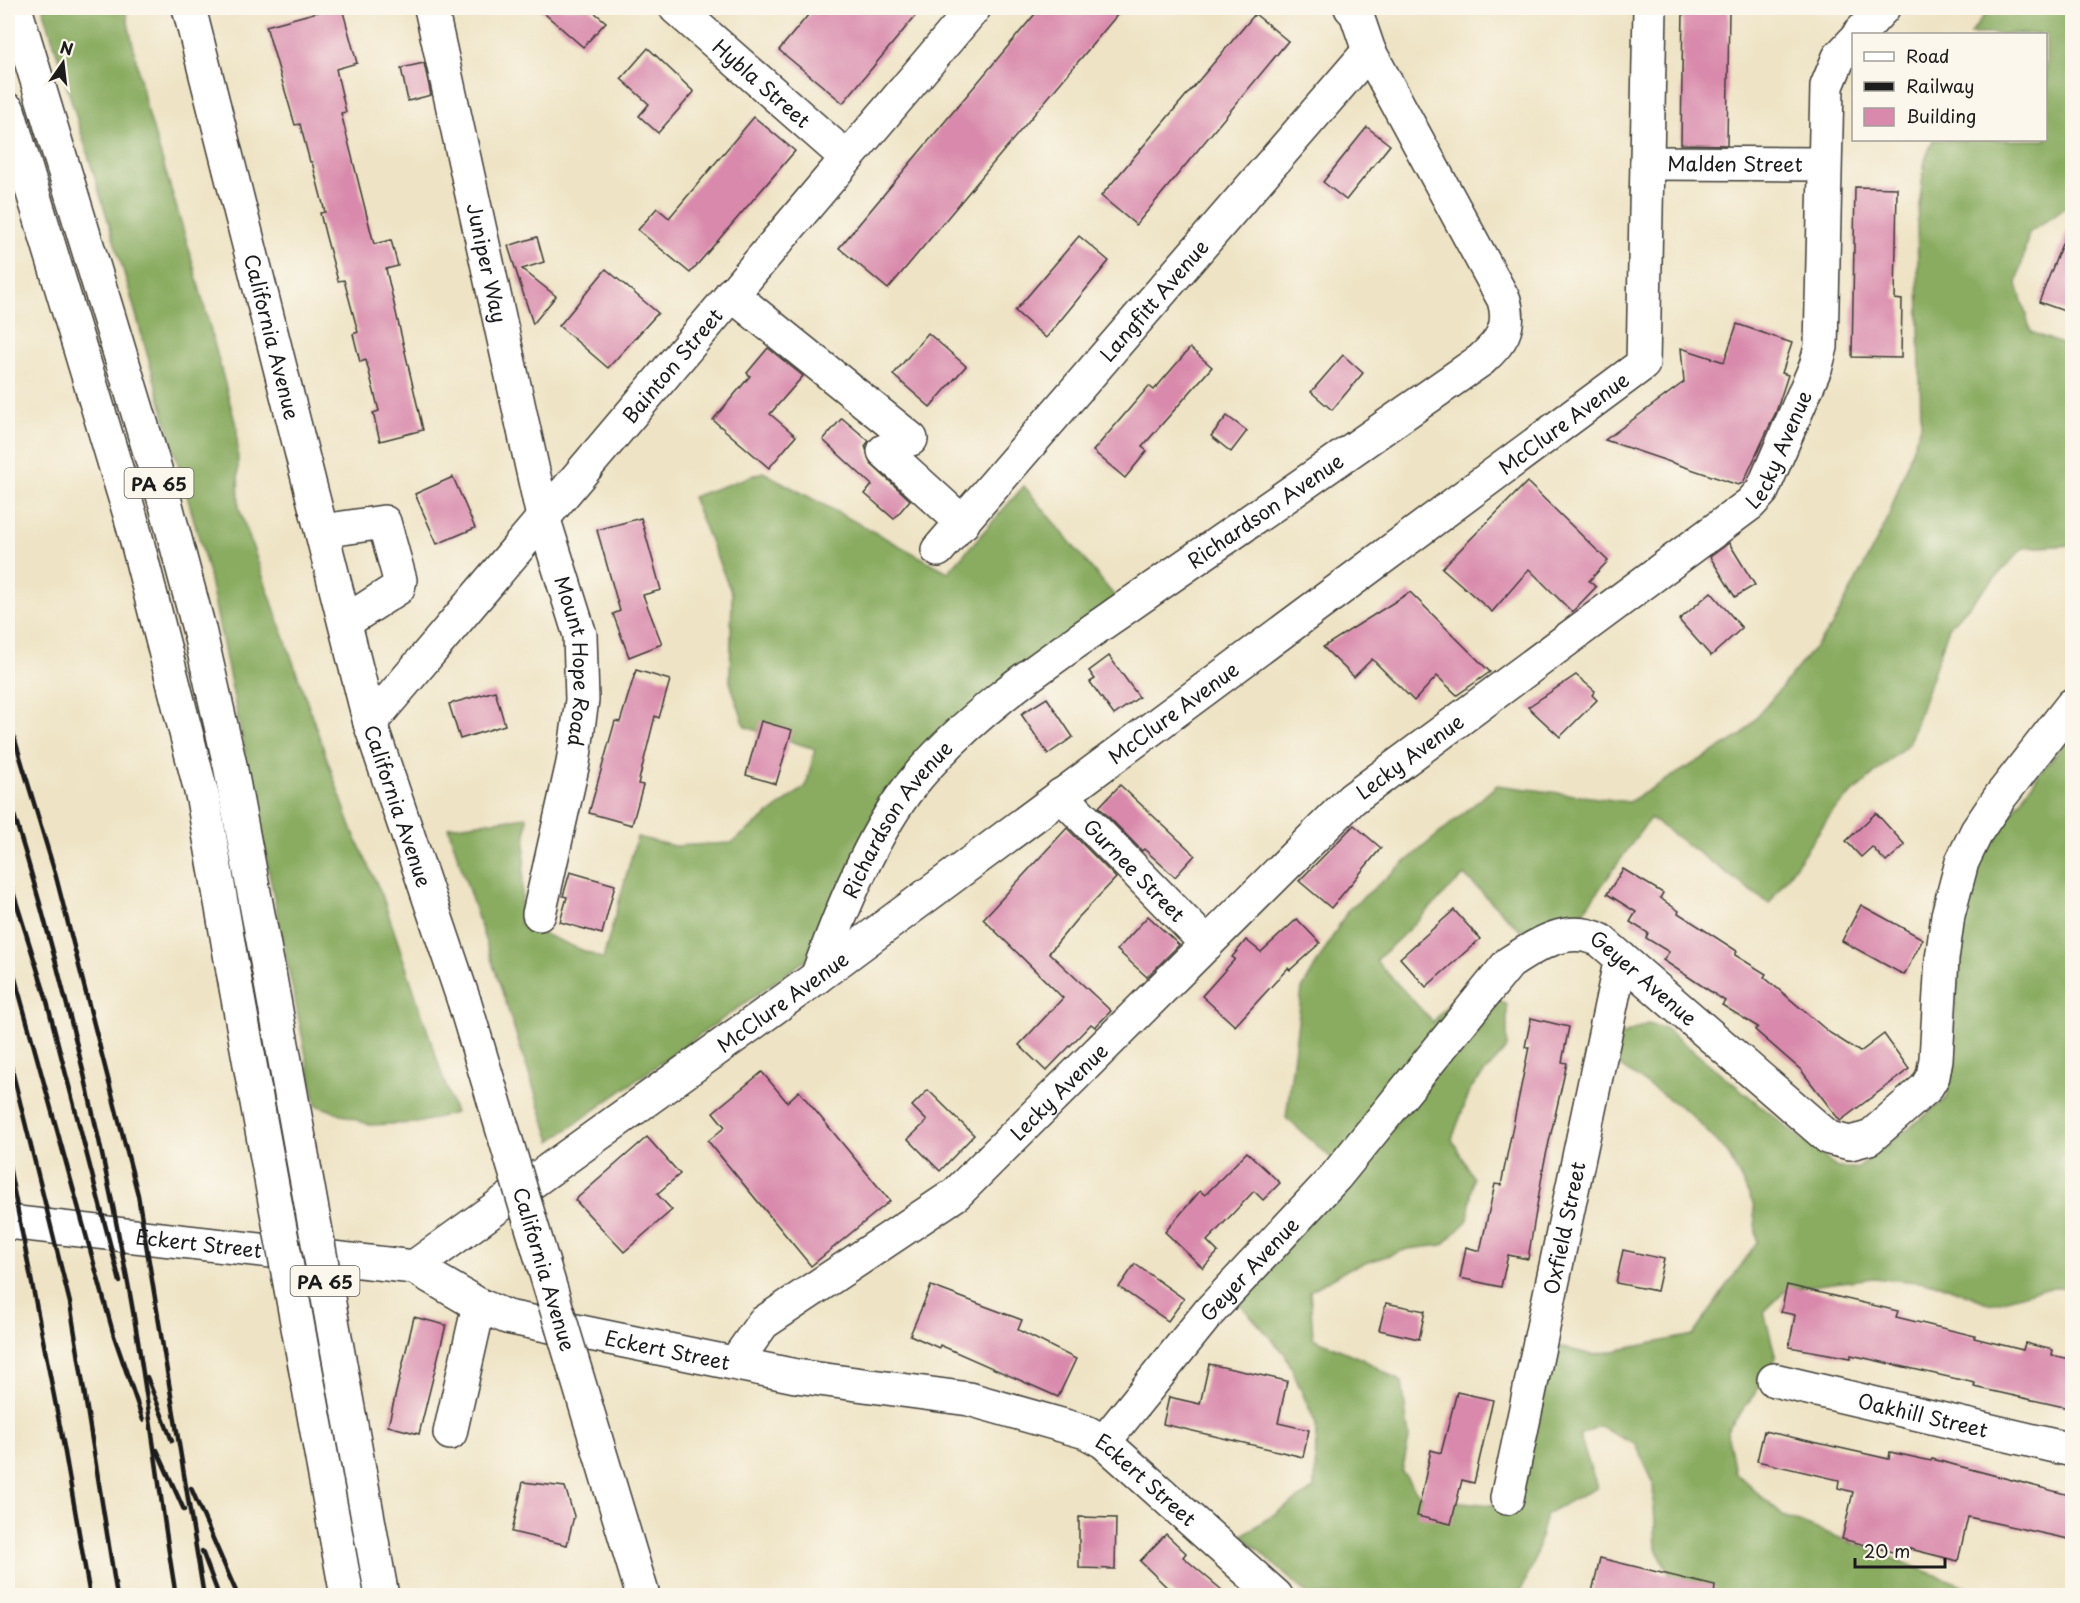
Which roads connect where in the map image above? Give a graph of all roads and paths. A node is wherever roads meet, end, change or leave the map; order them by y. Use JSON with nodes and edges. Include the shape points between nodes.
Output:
{"nodes":[{"id":1,"x":15,"y":8,"type":"edge"},
{"id":2,"x":189,"y":8,"type":"edge"},
{"id":3,"x":431,"y":8,"type":"edge"},
{"id":4,"x":676,"y":8,"type":"edge"},
{"id":5,"x":974,"y":8,"type":"edge"},
{"id":6,"x":1351,"y":8,"type":"edge"},
{"id":7,"x":1650,"y":8,"type":"edge"},
{"id":8,"x":1883,"y":8,"type":"edge"},
{"id":9,"x":1860,"y":33,"type":"edge"},
{"id":10,"x":1852,"y":43,"type":"edge"},
{"id":11,"x":1369,"y":51,"type":"junction"},
{"id":12,"x":8,"y":110,"type":"edge"},
{"id":13,"x":847,"y":158,"type":"junction"},
{"id":14,"x":1647,"y":163,"type":"junction"},
{"id":15,"x":1824,"y":165,"type":"junction"},
{"id":16,"x":731,"y":294,"type":"junction"},
{"id":17,"x":543,"y":517,"type":"junction"},
{"id":18,"x":963,"y":523,"type":"junction"},
{"id":19,"x":322,"y":531,"type":"junction"},
{"id":20,"x":938,"y":550,"type":"dead end"},
{"id":21,"x":345,"y":622,"type":"junction"},
{"id":22,"x":2073,"y":705,"type":"edge"},
{"id":23,"x":370,"y":723,"type":"junction"},
{"id":24,"x":1061,"y":795,"type":"junction"},
{"id":25,"x":539,"y":914,"type":"dead end"},
{"id":26,"x":1208,"y":944,"type":"junction"},
{"id":27,"x":1621,"y":958,"type":"junction"},
{"id":28,"x":817,"y":977,"type":"junction"},
{"id":29,"x":8,"y":1222,"type":"edge"},
{"id":30,"x":414,"y":1267,"type":"junction"},
{"id":31,"x":480,"y":1305,"type":"junction"},
{"id":32,"x":735,"y":1363,"type":"junction"},
{"id":33,"x":1774,"y":1380,"type":"dead end"},
{"id":34,"x":450,"y":1432,"type":"dead end"},
{"id":35,"x":1104,"y":1442,"type":"junction"},
{"id":36,"x":2073,"y":1450,"type":"edge"},
{"id":37,"x":1507,"y":1498,"type":"dead end"},
{"id":38,"x":347,"y":1596,"type":"edge"},
{"id":39,"x":382,"y":1596,"type":"edge"},
{"id":40,"x":643,"y":1596,"type":"edge"},
{"id":41,"x":1276,"y":1596,"type":"edge"}],
"edges":[{"from":1,"to":39,"type":"main road","number":"PA 65","bridge":true,"via":[[166,505],[199,629],[230,765]]},
{"from":2,"to":19,"type":"main road","name":"California Avenue"},
{"from":3,"to":17,"type":"main road","name":"Juniper Way"},
{"from":4,"to":13,"type":"main road","name":"Hybla Street"},
{"from":5,"to":13,"type":"main road","name":"Bainton Street"},
{"from":6,"to":11,"type":"main road","name":"Richardson Avenue"},
{"from":7,"to":14,"type":"main road","name":"McClure Avenue"},
{"from":8,"to":9,"type":"main road"},
{"from":10,"to":15,"type":"main road","name":"Lecky Avenue","via":[[1839,57],[1827,86]]},
{"from":11,"to":18,"type":"main road","name":"Langfitt Avenue"},
{"from":11,"to":28,"type":"main road","name":"Richardson Avenue","via":[[1504,300],[1507,322],[1498,344],[1481,360],[1034,673],[953,738],[890,817],[839,916]]},
{"from":12,"to":38,"type":"main road","number":"PA 65","bridge":true,"via":[[132,518],[203,799]]},
{"from":13,"to":16,"type":"main road","name":"Bainton Street"},
{"from":14,"to":15,"type":"main road","name":"Malden Street"},
{"from":14,"to":24,"type":"main road","name":"McClure Avenue","via":[[1643,364]]},
{"from":15,"to":26,"type":"main road","name":"Lecky Avenue","via":[[1821,347],[1758,497],[1352,799]]},
{"from":16,"to":17,"type":"main road","name":"Bainton Street"},
{"from":16,"to":18,"type":"main road","via":[[898,445]]},
{"from":17,"to":23,"type":"main road","name":"Bainton Street"},
{"from":17,"to":25,"type":"main road","name":"Mount Hope Road","via":[[580,635],[582,700],[573,763]]},
{"from":18,"to":20,"type":"main road","name":"Langfitt Avenue"},
{"from":19,"to":21,"type":"main road","name":"California Avenue"},
{"from":19,"to":21,"type":"main road","via":[[384,522],[395,558],[398,588]]},
{"from":21,"to":23,"type":"main road","name":"California Avenue"},
{"from":22,"to":27,"type":"main road","name":"Geyer Avenue","via":[[2000,797],[1962,862],[1952,893],[1941,959],[1933,1076],[1916,1098],[1869,1138],[1850,1143],[1829,1138]]},
{"from":23,"to":40,"type":"main road","name":"California Avenue","bridge":true,"via":[[464,1001]]},
{"from":24,"to":26,"type":"main road","name":"Gurnee Street"},
{"from":24,"to":28,"type":"main road","name":"McClure Avenue"},
{"from":26,"to":32,"type":"main road","name":"Lecky Avenue","via":[[956,1194],[763,1323]]},
{"from":27,"to":35,"type":"main road","name":"Geyer Avenue","via":[[1600,940],[1576,934],[1545,942],[1509,963],[1336,1176],[1209,1312]]},
{"from":27,"to":37,"type":"main road","name":"Oxfield Street"},
{"from":28,"to":30,"type":"main road","name":"McClure Avenue"},
{"from":29,"to":30,"type":"main road","name":"Eckert Street"},
{"from":30,"to":31,"type":"main road","name":"Eckert Street"},
{"from":31,"to":32,"type":"main road","name":"Eckert Street","via":[[507,1317]]},
{"from":31,"to":34,"type":"main road"},
{"from":32,"to":35,"type":"main road","name":"Eckert Street","via":[[796,1376],[969,1399],[1086,1432]]},
{"from":33,"to":36,"type":"main road","name":"Oakhill Street"},
{"from":35,"to":41,"type":"main road","name":"Eckert Street"}]}
